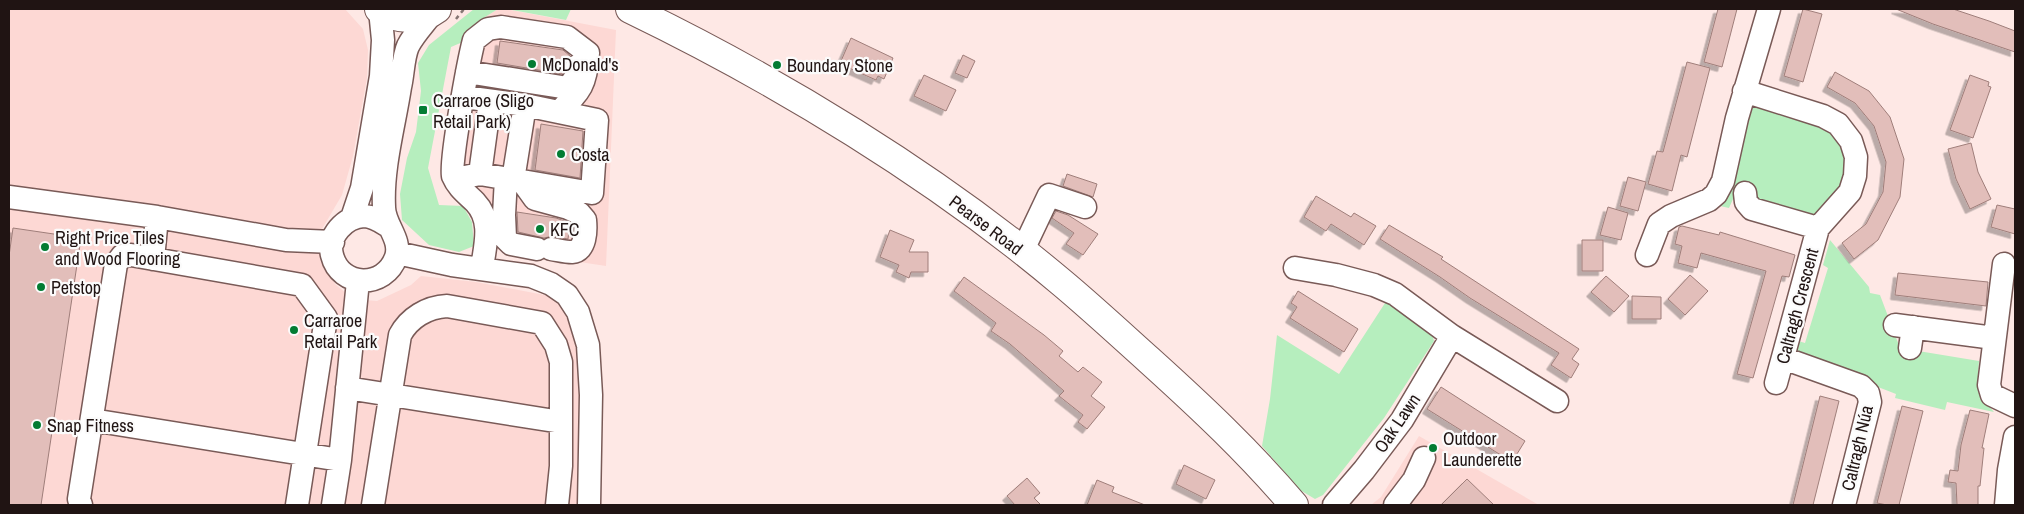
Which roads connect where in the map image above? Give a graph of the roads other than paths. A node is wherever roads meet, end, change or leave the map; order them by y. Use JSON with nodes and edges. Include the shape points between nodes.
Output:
{"nodes":[{"id":1,"x":380,"y":9,"type":"edge"},
{"id":2,"x":630,"y":9,"type":"edge"},
{"id":3,"x":1769,"y":9,"type":"edge"},
{"id":4,"x":435,"y":11,"type":"edge"},
{"id":5,"x":573,"y":41,"type":"junction"},
{"id":6,"x":467,"y":72,"type":"junction"},
{"id":7,"x":1744,"y":91,"type":"junction"},
{"id":8,"x":464,"y":97,"type":"junction"},
{"id":9,"x":490,"y":101,"type":"junction"},
{"id":10,"x":525,"y":105,"type":"junction"},
{"id":11,"x":559,"y":112,"type":"junction"},
{"id":12,"x":480,"y":174,"type":"junction"},
{"id":13,"x":514,"y":180,"type":"junction"},
{"id":14,"x":456,"y":181,"type":"junction"},
{"id":15,"x":1745,"y":193,"type":"dead end"},
{"id":16,"x":9,"y":197,"type":"edge"},
{"id":17,"x":1085,"y":207,"type":"dead end"},
{"id":18,"x":157,"y":217,"type":"junction"},
{"id":19,"x":352,"y":218,"type":"junction"},
{"id":20,"x":388,"y":226,"type":"junction"},
{"id":21,"x":1818,"y":228,"type":"junction"},
{"id":22,"x":333,"y":242,"type":"junction"},
{"id":23,"x":1022,"y":252,"type":"junction"},
{"id":24,"x":397,"y":253,"type":"junction"},
{"id":25,"x":1647,"y":255,"type":"dead end"},
{"id":26,"x":153,"y":259,"type":"junction"},
{"id":27,"x":2004,"y":264,"type":"dead end"},
{"id":28,"x":482,"y":268,"type":"junction"},
{"id":29,"x":1295,"y":268,"type":"dead end"},
{"id":30,"x":358,"y":281,"type":"junction"},
{"id":31,"x":1906,"y":333,"type":"dead end"},
{"id":32,"x":1452,"y":336,"type":"junction"},
{"id":33,"x":1994,"y":338,"type":"junction"},
{"id":34,"x":1783,"y":358,"type":"junction"},
{"id":35,"x":1776,"y":384,"type":"dead end"},
{"id":36,"x":347,"y":388,"type":"junction"},
{"id":37,"x":390,"y":395,"type":"junction"},
{"id":38,"x":1557,"y":401,"type":"dead end"},
{"id":39,"x":2015,"y":406,"type":"edge"},
{"id":40,"x":92,"y":420,"type":"junction"},
{"id":41,"x":561,"y":422,"type":"junction"},
{"id":42,"x":2015,"y":437,"type":"edge"},
{"id":43,"x":306,"y":454,"type":"junction"},
{"id":44,"x":1424,"y":458,"type":"dead end"},
{"id":45,"x":340,"y":460,"type":"junction"},
{"id":46,"x":81,"y":505,"type":"edge"},
{"id":47,"x":297,"y":505,"type":"edge"},
{"id":48,"x":334,"y":505,"type":"edge"},
{"id":49,"x":373,"y":505,"type":"edge"},
{"id":50,"x":557,"y":505,"type":"edge"},
{"id":51,"x":589,"y":505,"type":"edge"},
{"id":52,"x":1294,"y":505,"type":"edge"},
{"id":53,"x":1334,"y":505,"type":"edge"},
{"id":54,"x":1395,"y":505,"type":"edge"},
{"id":55,"x":1844,"y":505,"type":"edge"},
{"id":56,"x":2006,"y":505,"type":"edge"}],
"edges":[{"from":1,"to":4,"type":"main road","via":[[397,18],[415,18]]},
{"from":1,"to":19,"type":"street","via":[[382,76],[362,188]]},
{"from":2,"to":23,"type":"main road","name":"Pearse Road","via":[[725,58],[902,164]]},
{"from":3,"to":7,"type":"street"},
{"from":4,"to":20,"type":"street","via":[[407,47],[385,176],[384,210]]},
{"from":5,"to":6,"type":"street","via":[[567,37],[501,27],[488,29],[474,40]]},
{"from":5,"to":6,"type":"street","via":[[578,62],[576,77],[568,88]]},
{"from":5,"to":11,"type":"street","via":[[588,53],[587,74],[578,93]]},
{"from":6,"to":8,"type":"street"},
{"from":7,"to":21,"type":"street","name":"Caltragh Crescent","via":[[1823,116],[1838,124],[1850,141],[1856,157],[1850,192]]},
{"from":7,"to":25,"type":"street","via":[[1723,181],[1716,194],[1659,224]]},
{"from":8,"to":9,"type":"street"},
{"from":8,"to":14,"type":"street","via":[[452,175]]},
{"from":9,"to":10,"type":"street"},
{"from":9,"to":12,"type":"street"},
{"from":10,"to":11,"type":"street"},
{"from":10,"to":13,"type":"street"},
{"from":11,"to":13,"type":"street","via":[[597,120],[592,193]]},
{"from":12,"to":13,"type":"street"},
{"from":12,"to":14,"type":"street"},
{"from":13,"to":13,"type":"street","via":[[505,238],[511,244],[544,249],[574,252],[579,249],[584,241],[585,220],[579,213],[535,199]]},
{"from":14,"to":28,"type":"street","via":[[484,214],[487,226]]},
{"from":15,"to":21,"type":"street","name":"Caltragh Crescent","via":[[1746,202],[1752,208]]},
{"from":16,"to":18,"type":"street"},
{"from":17,"to":23,"type":"street","via":[[1049,195]]},
{"from":18,"to":22,"type":"street","via":[[286,240]]},
{"from":18,"to":26,"type":"street"},
{"from":19,"to":20,"type":"street","via":[[365,216]]},
{"from":19,"to":22,"type":"street","via":[[341,226]]},
{"from":20,"to":24,"type":"street","via":[[393,233]]},
{"from":21,"to":34,"type":"street","name":"Caltragh Crescent"},
{"from":22,"to":30,"type":"street","via":[[332,255],[339,270]]},
{"from":23,"to":52,"type":"main road","name":"Pearse Road","via":[[1100,315],[1215,420]]},
{"from":24,"to":28,"type":"street"},
{"from":24,"to":30,"type":"street","via":[[390,270],[378,279]]},
{"from":26,"to":40,"type":"street","via":[[122,256],[116,264]]},
{"from":26,"to":43,"type":"street","via":[[302,285],[306,289],[326,318]]},
{"from":27,"to":33,"type":"street"},
{"from":28,"to":51,"type":"street","via":[[531,276],[551,284],[567,295],[578,312],[588,345],[591,395]]},
{"from":29,"to":32,"type":"street","via":[[1374,285],[1396,294]]},
{"from":30,"to":36,"type":"street"},
{"from":31,"to":33,"type":"street"},
{"from":32,"to":38,"type":"street"},
{"from":32,"to":53,"type":"street","name":"Oak Lawn","via":[[1402,420]]},
{"from":33,"to":39,"type":"street","via":[[1988,385],[1992,395]]},
{"from":34,"to":35,"type":"street","name":"Caltragh Crescent"},
{"from":34,"to":55,"type":"street","name":"Caltragh Núa","via":[[1861,386],[1868,392],[1870,402]]},
{"from":36,"to":37,"type":"street"},
{"from":36,"to":45,"type":"street"},
{"from":37,"to":41,"type":"street"},
{"from":37,"to":41,"type":"street","via":[[400,335],[404,326],[422,312],[446,306],[511,316],[542,323],[556,345],[561,362]]},
{"from":37,"to":49,"type":"street"},
{"from":40,"to":43,"type":"street"},
{"from":40,"to":46,"type":"street","via":[[79,499]]},
{"from":41,"to":50,"type":"street"},
{"from":42,"to":56,"type":"street"},
{"from":43,"to":45,"type":"street"},
{"from":43,"to":47,"type":"street"},
{"from":44,"to":54,"type":"street","via":[[1414,480]]},
{"from":45,"to":48,"type":"street"}]}
